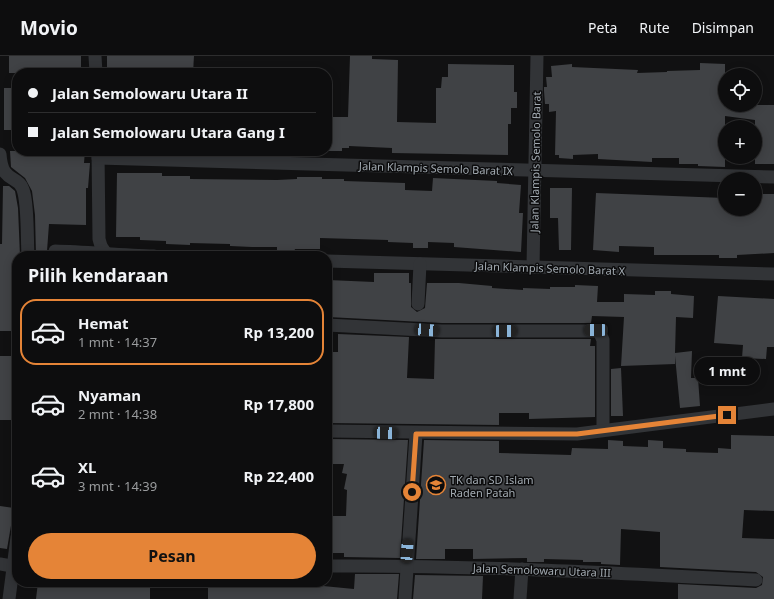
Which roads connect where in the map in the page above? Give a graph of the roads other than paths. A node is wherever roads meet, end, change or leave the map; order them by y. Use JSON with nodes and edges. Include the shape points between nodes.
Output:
{"nodes":[{"id":1,"x":95,"y":56,"type":"edge"},
{"id":2,"x":537,"y":56,"type":"edge"},
{"id":3,"x":96,"y":68,"type":"edge"},
{"id":4,"x":0,"y":154,"type":"edge"},
{"id":5,"x":98,"y":156,"type":"edge"},
{"id":6,"x":125,"y":156,"type":"edge"},
{"id":7,"x":1,"y":167,"type":"edge"},
{"id":8,"x":535,"y":171,"type":"junction"},
{"id":9,"x":774,"y":177,"type":"edge"},
{"id":10,"x":28,"y":251,"type":"edge"},
{"id":11,"x":104,"y":251,"type":"edge"},
{"id":12,"x":332,"y":261,"type":"edge"},
{"id":13,"x":420,"y":264,"type":"junction"},
{"id":14,"x":533,"y":268,"type":"junction"},
{"id":15,"x":774,"y":274,"type":"edge"},
{"id":16,"x":418,"y":304,"type":"dead end"},
{"id":17,"x":332,"y":325,"type":"edge"},
{"id":18,"x":774,"y":409,"type":"edge"},
{"id":19,"x":603,"y":430,"type":"junction"},
{"id":20,"x":332,"y":431,"type":"edge"},
{"id":21,"x":416,"y":434,"type":"junction"},
{"id":22,"x":0,"y":564,"type":"edge"},
{"id":23,"x":12,"y":566,"type":"edge"},
{"id":24,"x":332,"y":566,"type":"edge"},
{"id":25,"x":406,"y":566,"type":"junction"},
{"id":26,"x":522,"y":569,"type":"junction"},
{"id":27,"x":756,"y":580,"type":"dead end"},
{"id":28,"x":12,"y":583,"type":"edge"},
{"id":29,"x":9,"y":599,"type":"edge"},
{"id":30,"x":405,"y":599,"type":"edge"},
{"id":31,"x":520,"y":599,"type":"edge"}],
"edges":[{"from":1,"to":3,"type":"street"},
{"from":2,"to":8,"type":"street","name":"Jalan Klampis Semolo Barat"},
{"from":4,"to":7,"type":"street"},
{"from":5,"to":11,"type":"street","via":[[99,239]]},
{"from":6,"to":8,"type":"street","name":"Jalan Klampis Semolo Barat IX"},
{"from":7,"to":10,"type":"street","via":[[5,175],[20,183],[24,193]]},
{"from":8,"to":9,"type":"street","name":"Jalan Klampis Semolo Barat IX"},
{"from":8,"to":14,"type":"street","name":"Jalan Klampis Semolo Barat"},
{"from":12,"to":13,"type":"street","name":"Jalan Klampis Semolo Barat X"},
{"from":13,"to":14,"type":"street","name":"Jalan Klampis Semolo Barat X"},
{"from":13,"to":16,"type":"street"},
{"from":14,"to":15,"type":"street","name":"Jalan Klampis Semolo Barat X"},
{"from":17,"to":19,"type":"street","via":[[442,332],[599,331],[603,340]]},
{"from":18,"to":19,"type":"street"},
{"from":19,"to":21,"type":"street","via":[[577,434]]},
{"from":20,"to":21,"type":"street"},
{"from":21,"to":25,"type":"street"},
{"from":22,"to":23,"type":"street"},
{"from":24,"to":25,"type":"street","name":"Jalan Semolowaru Utara III"},
{"from":25,"to":26,"type":"street","name":"Jalan Semolowaru Utara III"},
{"from":25,"to":30,"type":"street"},
{"from":26,"to":27,"type":"street","name":"Jalan Semolowaru Utara III"},
{"from":26,"to":31,"type":"street"},
{"from":28,"to":29,"type":"street"}]}
